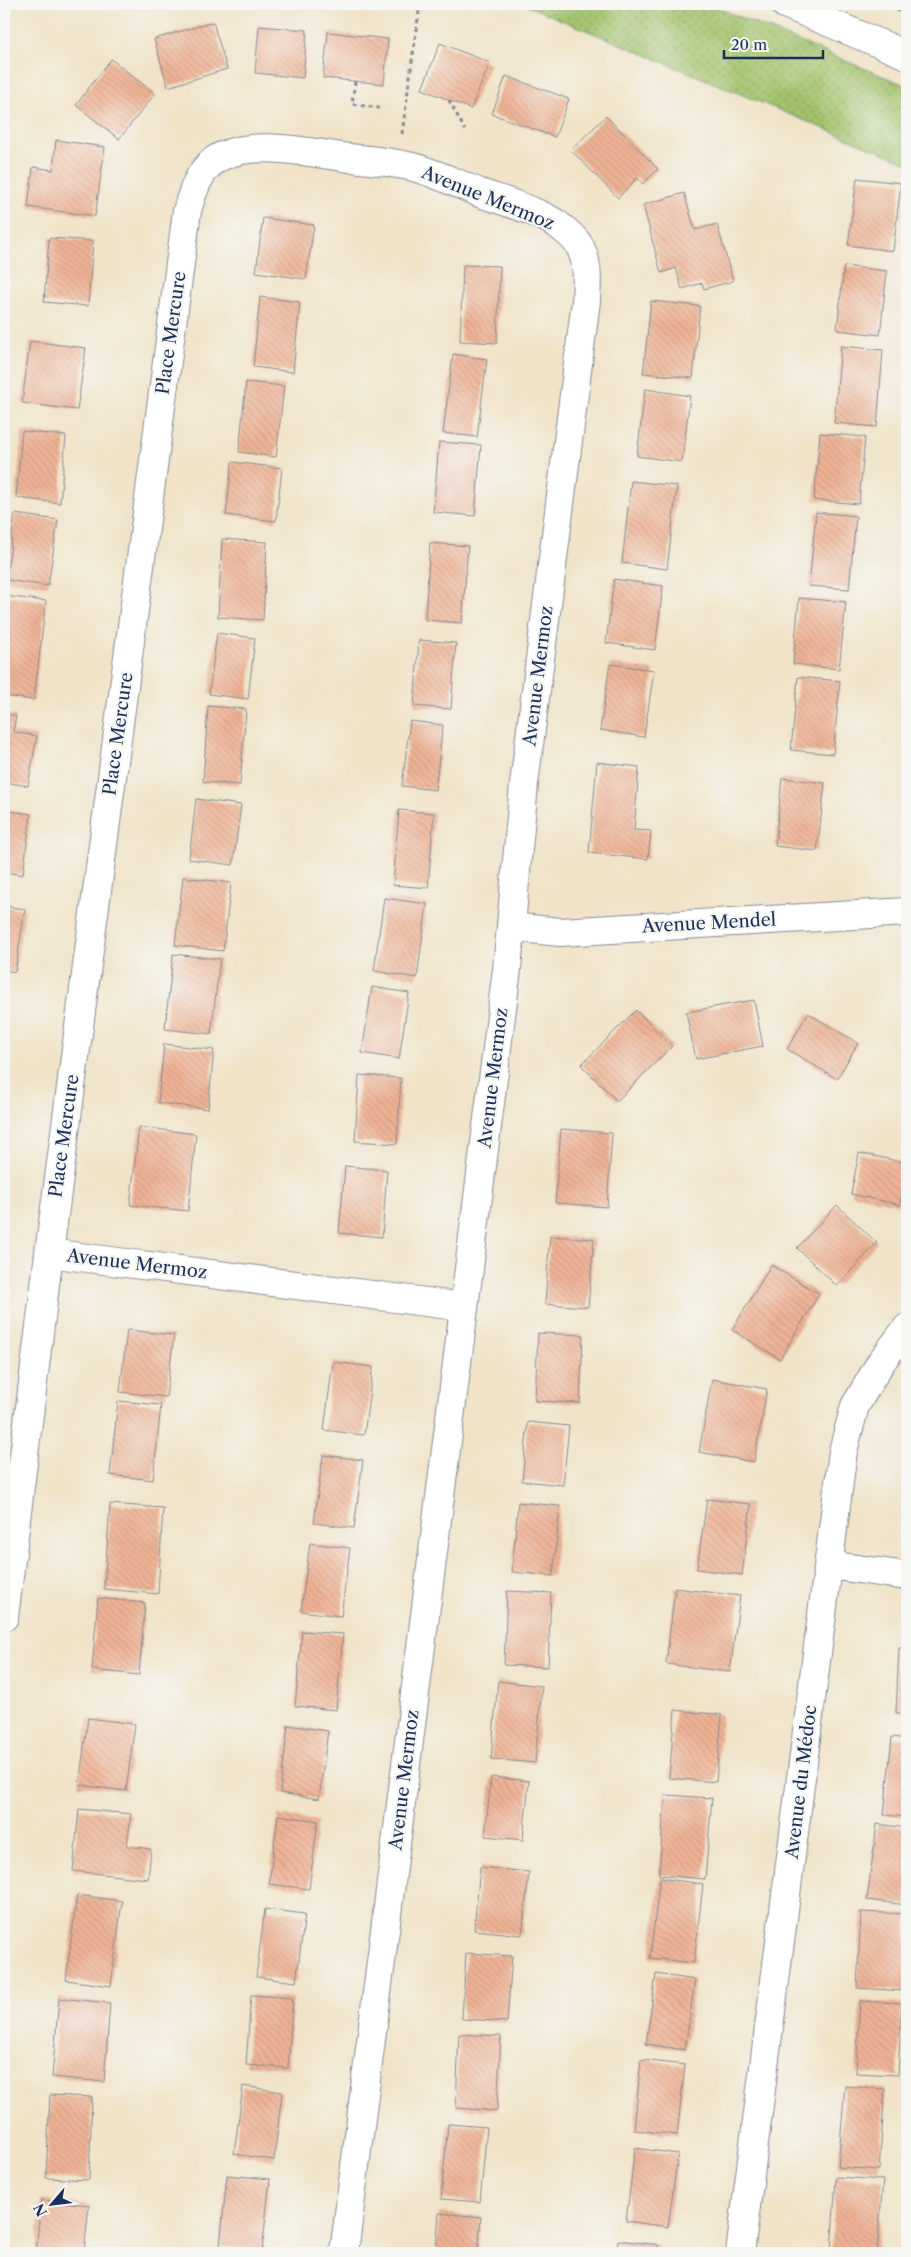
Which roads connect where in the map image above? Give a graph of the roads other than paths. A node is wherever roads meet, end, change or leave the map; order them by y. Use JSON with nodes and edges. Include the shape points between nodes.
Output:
{"nodes":[{"id":1,"x":785,"y":4,"type":"edge"},
{"id":2,"x":907,"y":55,"type":"edge"},
{"id":3,"x":399,"y":164,"type":"joint"},
{"id":4,"x":907,"y":912,"type":"edge"},
{"id":5,"x":511,"y":927,"type":"junction"},
{"id":6,"x":49,"y":1253,"type":"junction"},
{"id":7,"x":464,"y":1307,"type":"junction"},
{"id":8,"x":907,"y":1328,"type":"edge"},
{"id":9,"x":11,"y":1502,"type":"edge"},
{"id":10,"x":829,"y":1565,"type":"junction"},
{"id":11,"x":907,"y":1576,"type":"edge"},
{"id":12,"x":4,"y":1617,"type":"edge"},
{"id":13,"x":344,"y":2253,"type":"edge"},
{"id":14,"x":740,"y":2253,"type":"edge"}],
"edges":[{"from":1,"to":2,"type":"street"},
{"from":3,"to":5,"type":"street","name":"Avenue Mermoz","via":[[557,224],[579,245],[588,275],[524,784]]},
{"from":3,"to":6,"type":"street","name":"Place Mercure","via":[[264,148],[242,149],[220,156],[205,169],[194,187],[186,221]]},
{"from":4,"to":5,"type":"street","name":"Avenue Mendel","via":[[560,932]]},
{"from":5,"to":7,"type":"street","name":"Avenue Mermoz"},
{"from":6,"to":7,"type":"street","name":"Avenue Mermoz"},
{"from":6,"to":9,"type":"street","name":"Place Mercure"},
{"from":7,"to":13,"type":"street","name":"Avenue Mermoz"},
{"from":8,"to":10,"type":"street","name":"Avenue du Médoc","via":[[881,1362],[855,1406],[844,1451]]},
{"from":9,"to":12,"type":"street","name":"Place Mercure"},
{"from":10,"to":11,"type":"street"},
{"from":10,"to":14,"type":"street","name":"Avenue du Médoc"}]}
